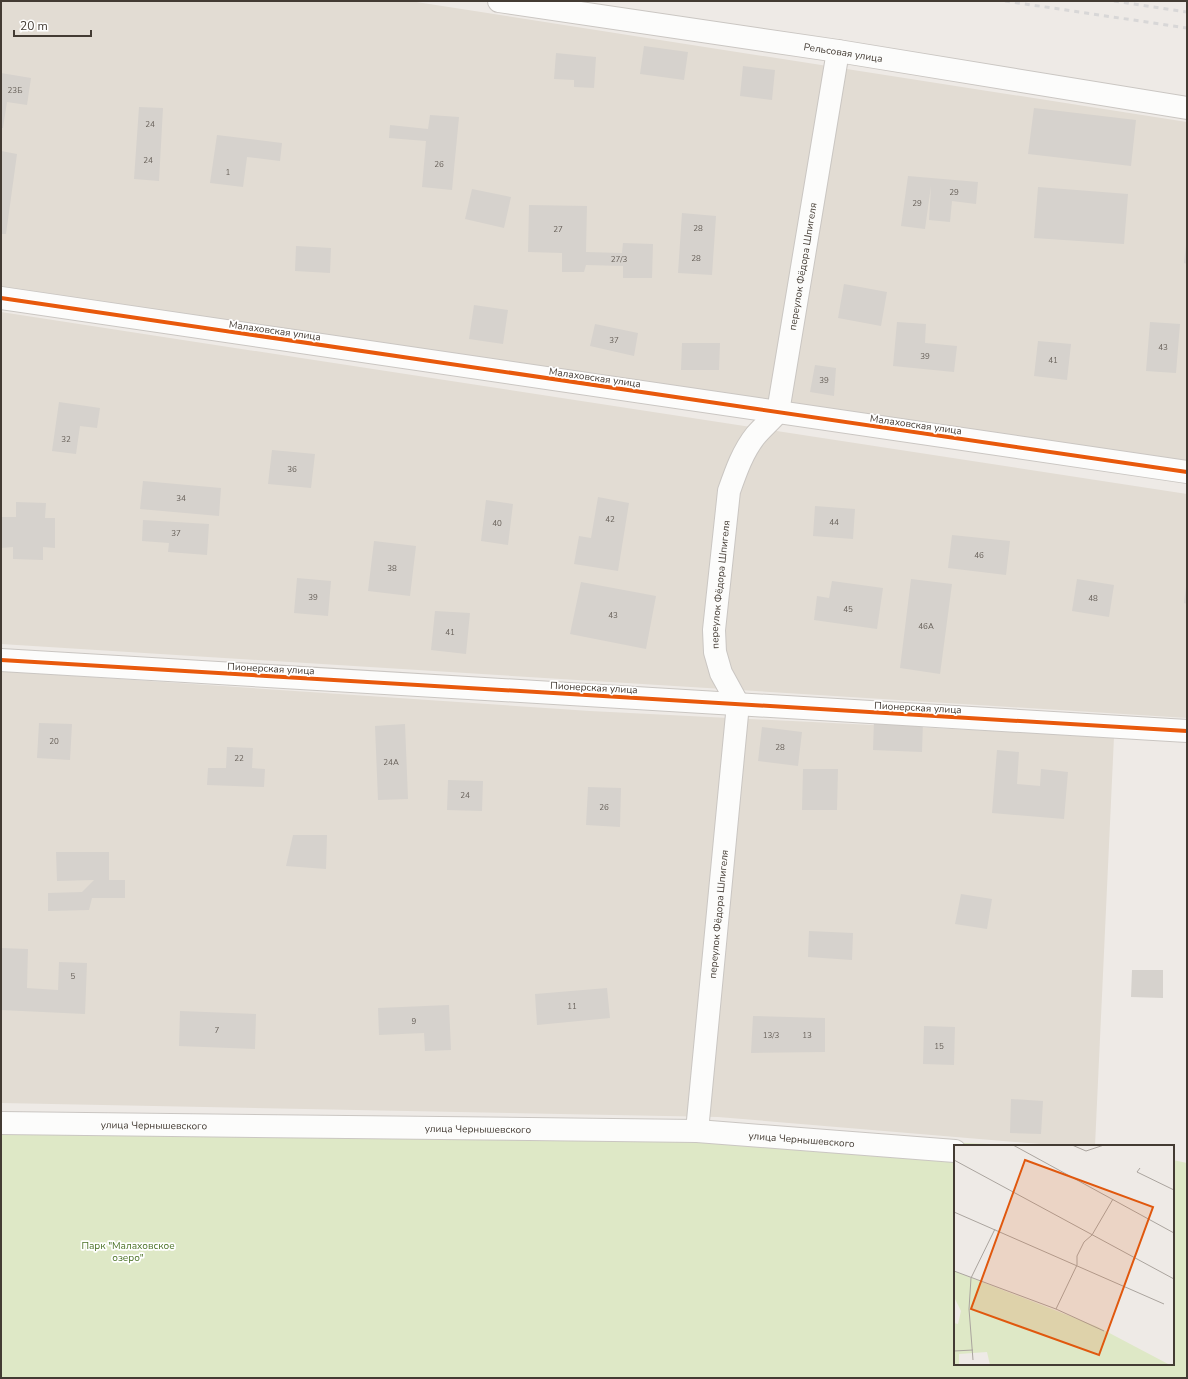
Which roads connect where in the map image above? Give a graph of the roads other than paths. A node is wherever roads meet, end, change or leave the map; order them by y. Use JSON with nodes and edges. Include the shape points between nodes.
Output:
{"nodes":[{"id":1,"x":499,"y":1,"type":"edge"},
{"id":2,"x":838,"y":51,"type":"junction"},
{"id":3,"x":1187,"y":108,"type":"edge"},
{"id":4,"x":1,"y":298,"type":"edge"},
{"id":5,"x":778,"y":412,"type":"junction"},
{"id":6,"x":1187,"y":472,"type":"edge"},
{"id":7,"x":1,"y":660,"type":"edge"},
{"id":8,"x":738,"y":704,"type":"junction"},
{"id":9,"x":1187,"y":731,"type":"edge"},
{"id":10,"x":1,"y":1123,"type":"edge"},
{"id":11,"x":697,"y":1131,"type":"junction"},
{"id":12,"x":954,"y":1150,"type":"edge"}],
"edges":[{"from":1,"to":2,"type":"street","name":"Рельсовая улица"},
{"from":2,"to":3,"type":"street","name":"Рельсовая улица"},
{"from":2,"to":5,"type":"street","name":"переулок Фёдора Шпигеля"},
{"from":4,"to":5,"type":"street","name":"Малаховская улица"},
{"from":5,"to":6,"type":"street","name":"Малаховская улица"},
{"from":5,"to":8,"type":"street","name":"переулок Фёдора Шпигеля","via":[[756,435],[729,491],[714,630],[715,652],[721,673]]},
{"from":7,"to":8,"type":"street","name":"Пионерская улица"},
{"from":8,"to":9,"type":"street","name":"Пионерская улица"},
{"from":8,"to":11,"type":"street","name":"переулок Фёдора Шпигеля"},
{"from":10,"to":11,"type":"street","name":"улица Чернышевского"},
{"from":11,"to":12,"type":"street","name":"улица Чернышевского"}]}
